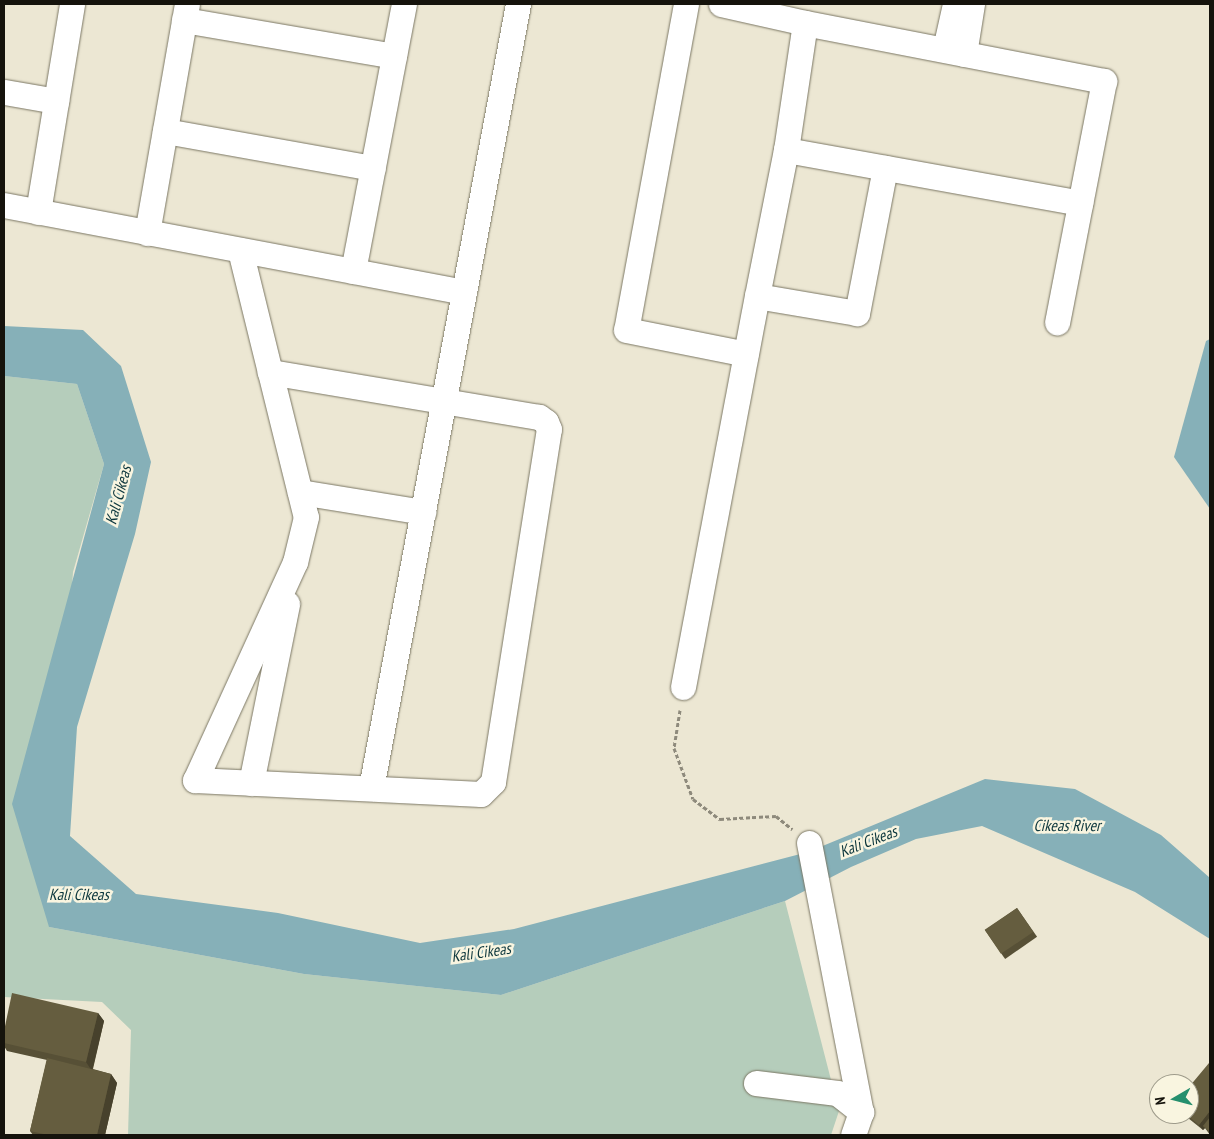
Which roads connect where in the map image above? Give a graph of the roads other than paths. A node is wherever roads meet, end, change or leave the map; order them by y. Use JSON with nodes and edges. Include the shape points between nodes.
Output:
{"nodes":[{"id":1,"x":72,"y":4,"type":"edge"},
{"id":2,"x":404,"y":4,"type":"edge"},
{"id":3,"x":518,"y":4,"type":"edge"},
{"id":4,"x":686,"y":4,"type":"edge"},
{"id":5,"x":721,"y":4,"type":"edge"},
{"id":6,"x":955,"y":4,"type":"edge"},
{"id":7,"x":972,"y":4,"type":"edge"},
{"id":8,"x":186,"y":12,"type":"edge"},
{"id":9,"x":805,"y":23,"type":"junction"},
{"id":10,"x":955,"y":51,"type":"junction"},
{"id":11,"x":394,"y":56,"type":"junction"},
{"id":12,"x":4,"y":92,"type":"edge"},
{"id":13,"x":56,"y":101,"type":"junction"},
{"id":14,"x":165,"y":130,"type":"junction"},
{"id":15,"x":786,"y":150,"type":"junction"},
{"id":16,"x":373,"y":168,"type":"junction"},
{"id":17,"x":885,"y":168,"type":"junction"},
{"id":18,"x":1080,"y":203,"type":"junction"},
{"id":19,"x":4,"y":205,"type":"edge"},
{"id":20,"x":38,"y":212,"type":"junction"},
{"id":21,"x":147,"y":232,"type":"junction"},
{"id":22,"x":240,"y":250,"type":"junction"},
{"id":23,"x":353,"y":271,"type":"junction"},
{"id":24,"x":464,"y":292,"type":"junction"},
{"id":25,"x":757,"y":296,"type":"junction"},
{"id":26,"x":1057,"y":322,"type":"dead end"},
{"id":27,"x":746,"y":354,"type":"junction"},
{"id":28,"x":270,"y":372,"type":"junction"},
{"id":29,"x":443,"y":402,"type":"junction"},
{"id":30,"x":300,"y":492,"type":"junction"},
{"id":31,"x":423,"y":512,"type":"junction"},
{"id":32,"x":295,"y":562,"type":"junction"},
{"id":33,"x":683,"y":687,"type":"road end"},
{"id":34,"x":251,"y":782,"type":"junction"},
{"id":35,"x":371,"y":788,"type":"junction"},
{"id":36,"x":809,"y":843,"type":"road end"},
{"id":37,"x":756,"y":1083,"type":"dead end"},
{"id":38,"x":861,"y":1112,"type":"junction"},
{"id":39,"x":853,"y":1135,"type":"edge"}],
"edges":[{"from":1,"to":13,"type":"street"},
{"from":2,"to":11,"type":"street"},
{"from":3,"to":24,"type":"street"},
{"from":4,"to":27,"type":"street","via":[[626,330]]},
{"from":5,"to":9,"type":"street"},
{"from":6,"to":10,"type":"street"},
{"from":7,"to":10,"type":"street"},
{"from":8,"to":11,"type":"street"},
{"from":8,"to":14,"type":"street"},
{"from":9,"to":10,"type":"street"},
{"from":9,"to":15,"type":"street"},
{"from":10,"to":18,"type":"street","via":[[1104,81]]},
{"from":11,"to":16,"type":"street"},
{"from":12,"to":13,"type":"street"},
{"from":13,"to":20,"type":"street"},
{"from":14,"to":16,"type":"street"},
{"from":14,"to":21,"type":"street"},
{"from":15,"to":17,"type":"street"},
{"from":15,"to":25,"type":"street"},
{"from":16,"to":23,"type":"street"},
{"from":17,"to":18,"type":"street"},
{"from":17,"to":25,"type":"street","via":[[857,313]]},
{"from":18,"to":26,"type":"street"},
{"from":19,"to":20,"type":"street"},
{"from":20,"to":21,"type":"street"},
{"from":21,"to":22,"type":"street"},
{"from":22,"to":23,"type":"street"},
{"from":22,"to":28,"type":"street"},
{"from":23,"to":24,"type":"street"},
{"from":24,"to":29,"type":"street"},
{"from":25,"to":27,"type":"street"},
{"from":27,"to":33,"type":"street"},
{"from":28,"to":29,"type":"street"},
{"from":28,"to":30,"type":"street"},
{"from":29,"to":31,"type":"street"},
{"from":29,"to":35,"type":"street","via":[[539,417],[549,430],[493,782],[481,794]]},
{"from":30,"to":31,"type":"street"},
{"from":30,"to":32,"type":"street","via":[[306,517]]},
{"from":31,"to":35,"type":"street"},
{"from":32,"to":34,"type":"street"},
{"from":32,"to":34,"type":"street","via":[[195,780]]},
{"from":34,"to":35,"type":"street"},
{"from":36,"to":38,"type":"street"},
{"from":37,"to":38,"type":"street","via":[[837,1093]]},
{"from":38,"to":39,"type":"street"}]}
